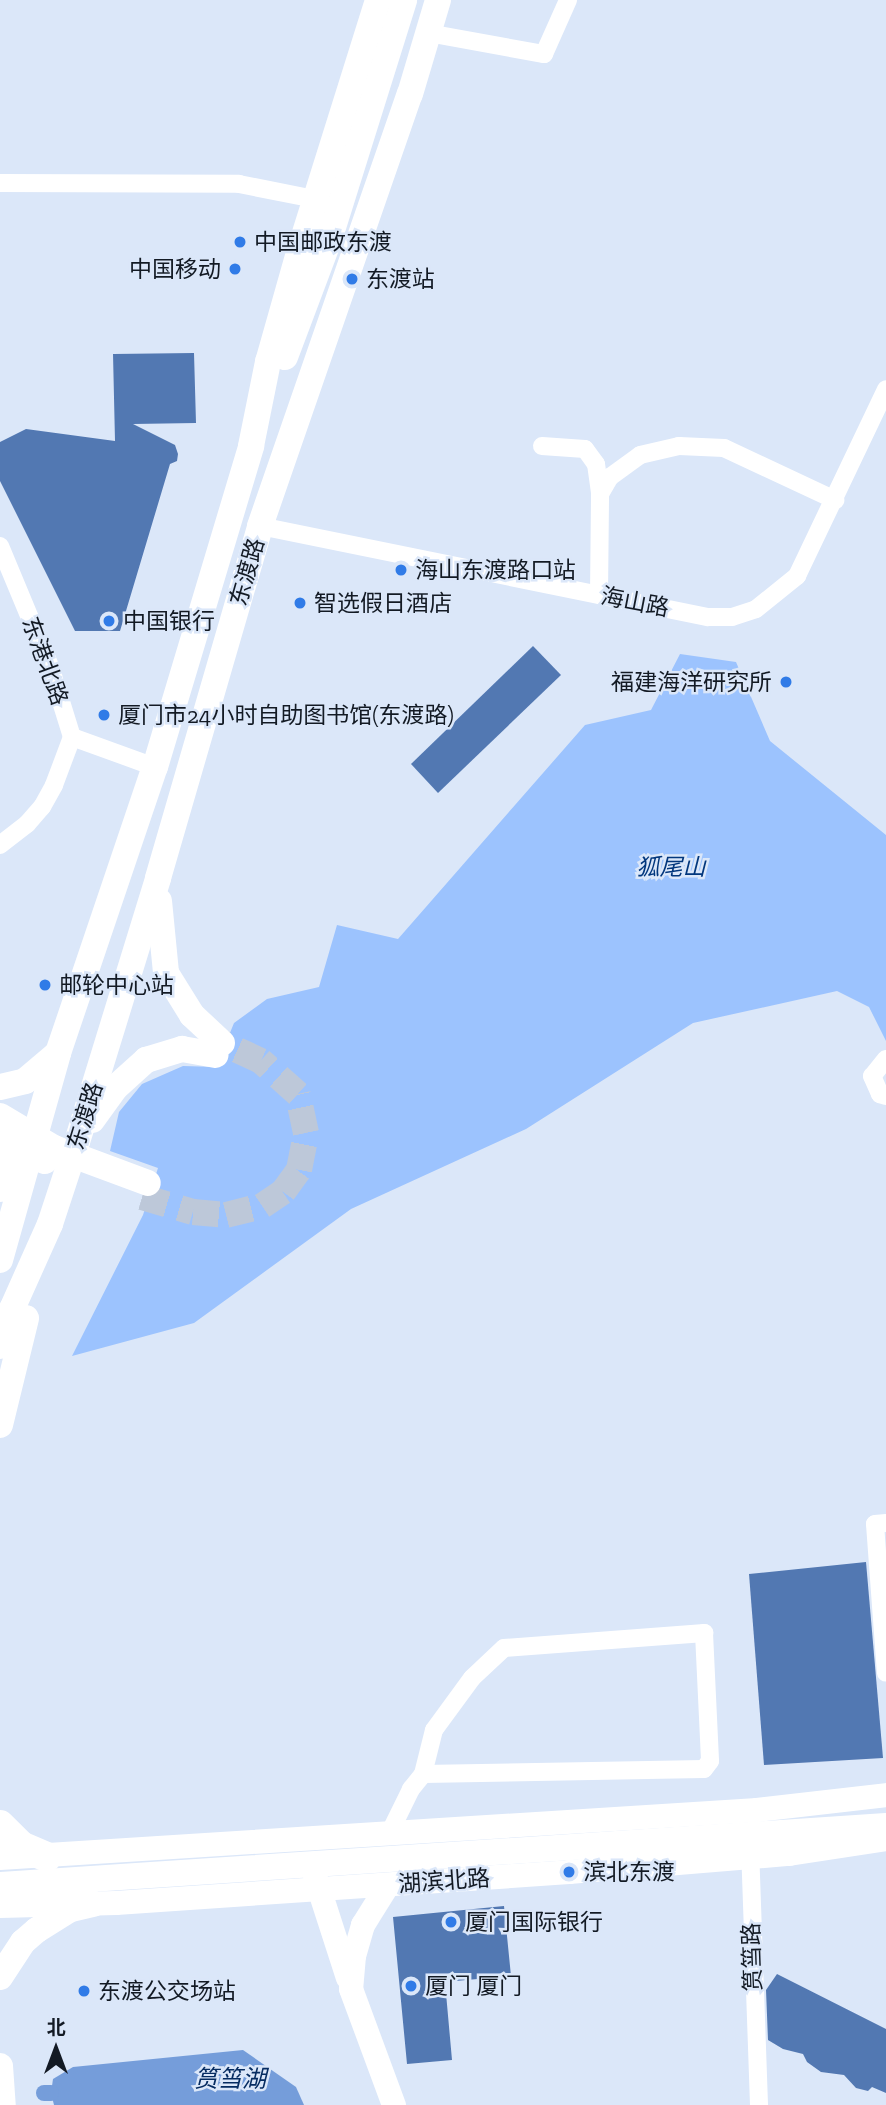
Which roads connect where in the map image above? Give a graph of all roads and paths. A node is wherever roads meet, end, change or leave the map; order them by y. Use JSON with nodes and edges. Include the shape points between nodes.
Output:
{"nodes":[{"id":1,"x":378,"y":0,"type":"edge"},
{"id":2,"x":404,"y":0,"type":"edge"},
{"id":3,"x":438,"y":0,"type":"edge"},
{"id":4,"x":568,"y":0,"type":"edge"},
{"id":5,"x":428,"y":33,"type":"junction"},
{"id":6,"x":0,"y":183,"type":"edge"},
{"id":7,"x":315,"y":199,"type":"junction"},
{"id":8,"x":886,"y":389,"type":"edge"},
{"id":9,"x":251,"y":446,"type":"junction"},
{"id":10,"x":542,"y":446,"type":"dead end"},
{"id":11,"x":600,"y":494,"type":"junction"},
{"id":12,"x":835,"y":500,"type":"junction"},
{"id":13,"x":260,"y":526,"type":"junction"},
{"id":14,"x":0,"y":546,"type":"edge"},
{"id":15,"x":598,"y":595,"type":"junction"},
{"id":16,"x":72,"y":737,"type":"junction"},
{"id":17,"x":155,"y":767,"type":"junction"},
{"id":18,"x":0,"y":845,"type":"edge"},
{"id":19,"x":158,"y":878,"type":"junction"},
{"id":20,"x":58,"y":1053,"type":"junction"},
{"id":21,"x":886,"y":1059,"type":"edge"},
{"id":22,"x":0,"y":1087,"type":"edge"},
{"id":23,"x":886,"y":1096,"type":"edge"},
{"id":24,"x":8,"y":1122,"type":"edge"},
{"id":25,"x":0,"y":1144,"type":"edge"},
{"id":26,"x":65,"y":1145,"type":"junction"},
{"id":27,"x":0,"y":1153,"type":"edge"},
{"id":28,"x":109,"y":1177,"type":"junction"},
{"id":29,"x":0,"y":1190,"type":"edge"},
{"id":30,"x":145,"y":1190,"type":"tunnel mouth"},
{"id":31,"x":50,"y":1224,"type":"junction"},
{"id":32,"x":0,"y":1234,"type":"edge"},
{"id":33,"x":0,"y":1260,"type":"edge"},
{"id":34,"x":0,"y":1346,"type":"edge"},
{"id":35,"x":0,"y":1426,"type":"edge"},
{"id":36,"x":886,"y":1523,"type":"edge"},
{"id":37,"x":886,"y":1673,"type":"edge"},
{"id":38,"x":423,"y":1774,"type":"junction"},
{"id":39,"x":886,"y":1795,"type":"edge"},
{"id":40,"x":757,"y":1810,"type":"junction"},
{"id":41,"x":886,"y":1815,"type":"edge"},
{"id":42,"x":0,"y":1825,"type":"edge"},
{"id":43,"x":886,"y":1826,"type":"edge"},
{"id":44,"x":389,"y":1834,"type":"junction"},
{"id":45,"x":886,"y":1839,"type":"edge"},
{"id":46,"x":276,"y":1841,"type":"junction"},
{"id":47,"x":47,"y":1857,"type":"junction"},
{"id":48,"x":748,"y":1857,"type":"junction"},
{"id":49,"x":0,"y":1858,"type":"edge"},
{"id":50,"x":0,"y":1870,"type":"edge"},
{"id":51,"x":0,"y":1885,"type":"edge"},
{"id":52,"x":388,"y":1885,"type":"junction"},
{"id":53,"x":320,"y":1889,"type":"junction"},
{"id":54,"x":93,"y":1904,"type":"junction"},
{"id":55,"x":0,"y":1906,"type":"edge"},
{"id":56,"x":0,"y":1977,"type":"edge"},
{"id":57,"x":351,"y":1989,"type":"junction"},
{"id":58,"x":0,"y":2066,"type":"edge"},
{"id":59,"x":4,"y":2105,"type":"edge"},
{"id":60,"x":394,"y":2105,"type":"edge"},
{"id":61,"x":759,"y":2105,"type":"edge"}],
"edges":[{"from":1,"to":7,"type":"main road","name":"东渡路"},
{"from":2,"to":9,"type":"main road","via":[[329,240]]},
{"from":3,"to":5,"type":"main road","name":"东渡路"},
{"from":4,"to":5,"type":"street","via":[[544,54]]},
{"from":5,"to":13,"type":"main road","name":"东渡路"},
{"from":6,"to":7,"type":"street","via":[[239,184]]},
{"from":7,"to":9,"type":"main road","name":"东渡路","via":[[268,362]]},
{"from":8,"to":12,"type":"street","name":"海山路"},
{"from":9,"to":17,"type":"main road","name":"东渡路"},
{"from":10,"to":11,"type":"street","via":[[585,449],[596,464]]},
{"from":11,"to":12,"type":"street","via":[[610,477],[640,455],[678,446],[724,449]]},
{"from":11,"to":15,"type":"street"},
{"from":12,"to":15,"type":"street","name":"海山路","via":[[797,576],[756,609],[732,617],[708,617]]},
{"from":13,"to":15,"type":"street","name":"海山路"},
{"from":13,"to":19,"type":"main road","name":"东渡路"},
{"from":14,"to":16,"type":"street","name":"东港北路","via":[[50,666]]},
{"from":16,"to":17,"type":"street"},
{"from":16,"to":18,"type":"street","via":[[43,807]]},
{"from":17,"to":20,"type":"main road","name":"东渡路"},
{"from":19,"to":26,"type":"main road","name":"东渡路"},
{"from":19,"to":26,"type":"main road","via":[[166,973],[219,1049],[182,1049],[146,1060]]},
{"from":20,"to":22,"type":"main road","via":[[25,1081]]},
{"from":20,"to":24,"type":"main road"},
{"from":20,"to":33,"type":"main road","name":"东渡路"},
{"from":21,"to":23,"type":"street","via":[[872,1076],[880,1094]]},
{"from":24,"to":26,"type":"main road"},
{"from":24,"to":29,"type":"main road"},
{"from":24,"to":32,"type":"main road"},
{"from":25,"to":28,"type":"main road"},
{"from":26,"to":28,"type":"main road"},
{"from":26,"to":31,"type":"main road","name":"东渡路"},
{"from":27,"to":28,"type":"main road"},
{"from":28,"to":30,"type":"main road"},
{"from":31,"to":34,"type":"main road","name":"东渡路"},
{"from":31,"to":35,"type":"main road"},
{"from":36,"to":37,"type":"street","via":[[875,1524]]},
{"from":38,"to":38,"type":"street","via":[[434,1730],[472,1678],[504,1648],[704,1633],[710,1761],[704,1769]]},
{"from":38,"to":44,"type":"street"},
{"from":39,"to":40,"type":"main road"},
{"from":40,"to":44,"type":"main road"},
{"from":40,"to":48,"type":"street","name":"筼筜路"},
{"from":41,"to":50,"type":"main road","via":[[276,1860]]},
{"from":42,"to":47,"type":"highway","via":[[21,1846]]},
{"from":43,"to":51,"type":"main road"},
{"from":44,"to":46,"type":"main road"},
{"from":45,"to":48,"type":"main road","name":"湖滨北路"},
{"from":46,"to":47,"type":"main road"},
{"from":46,"to":53,"type":"main road","via":[[298,1852]]},
{"from":47,"to":49,"type":"main road"},
{"from":48,"to":52,"type":"main road","name":"湖滨北路"},
{"from":48,"to":61,"type":"street","name":"筼筜路"},
{"from":52,"to":53,"type":"main road","name":"湖滨北路"},
{"from":52,"to":57,"type":"main road","via":[[363,1925]]},
{"from":53,"to":54,"type":"main road","name":"湖滨北路"},
{"from":53,"to":57,"type":"main road"},
{"from":54,"to":55,"type":"main road","name":"湖滨北路"},
{"from":54,"to":56,"type":"main road","via":[[71,1909],[37,1930],[23,1942]]},
{"from":57,"to":60,"type":"main road"},
{"from":58,"to":59,"type":"main road"}]}
